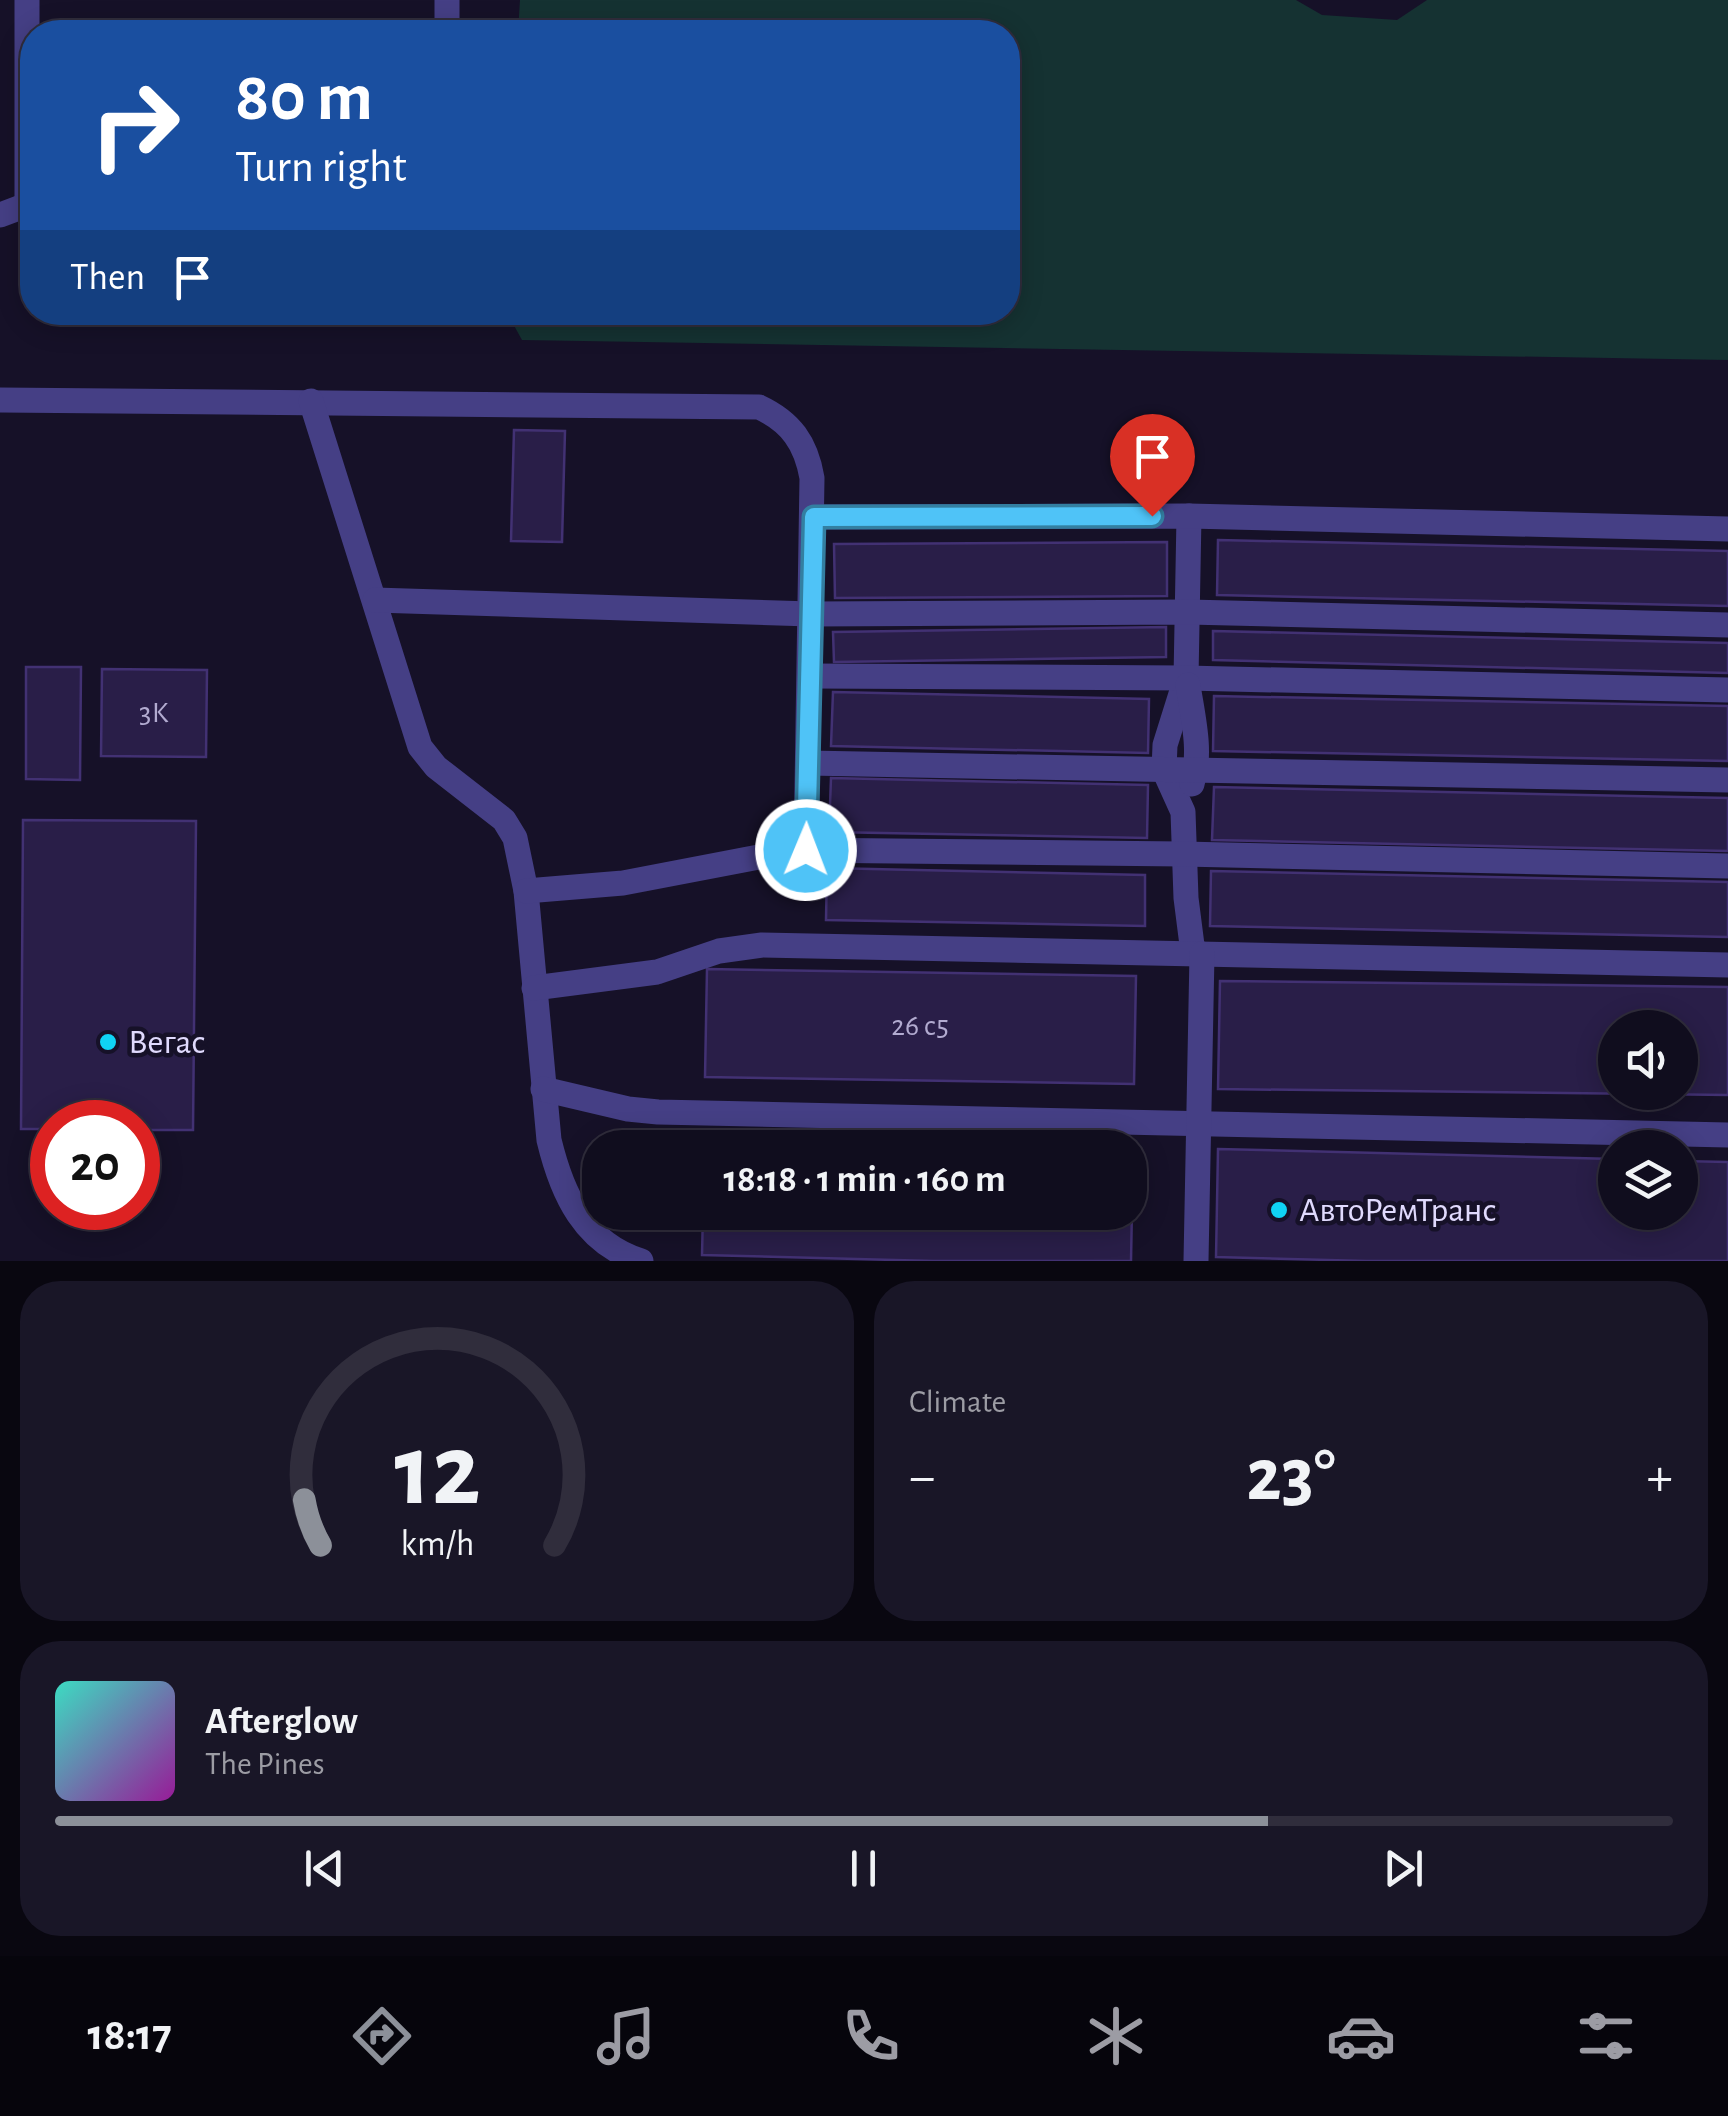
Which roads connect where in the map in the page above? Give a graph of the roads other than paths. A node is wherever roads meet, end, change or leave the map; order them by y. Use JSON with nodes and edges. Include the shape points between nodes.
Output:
{"nodes":[{"id":1,"x":0,"y":400,"type":"edge"},
{"id":2,"x":311,"y":401,"type":"junction"},
{"id":3,"x":1190,"y":516,"type":"junction"},
{"id":4,"x":814,"y":517,"type":"junction"},
{"id":5,"x":1728,"y":529,"type":"edge"},
{"id":6,"x":375,"y":600,"type":"junction"},
{"id":7,"x":1188,"y":612,"type":"junction"},
{"id":8,"x":811,"y":614,"type":"junction"},
{"id":9,"x":1728,"y":625,"type":"edge"},
{"id":10,"x":810,"y":676,"type":"junction"},
{"id":11,"x":1186,"y":678,"type":"junction"},
{"id":12,"x":1728,"y":690,"type":"edge"},
{"id":13,"x":808,"y":762,"type":"junction"},
{"id":14,"x":1164,"y":770,"type":"junction"},
{"id":15,"x":1196,"y":770,"type":"junction"},
{"id":16,"x":1728,"y":780,"type":"edge"},
{"id":17,"x":1183,"y":812,"type":"junction"},
{"id":18,"x":806,"y":850,"type":"junction"},
{"id":19,"x":1184,"y":854,"type":"junction"},
{"id":20,"x":1728,"y":866,"type":"edge"},
{"id":21,"x":526,"y":891,"type":"junction"},
{"id":22,"x":1197,"y":953,"type":"junction"},
{"id":23,"x":1728,"y":965,"type":"edge"},
{"id":24,"x":534,"y":988,"type":"junction"},
{"id":25,"x":543,"y":1089,"type":"junction"},
{"id":26,"x":1199,"y":1123,"type":"junction"},
{"id":27,"x":1728,"y":1135,"type":"edge"},
{"id":28,"x":641,"y":1261,"type":"edge"},
{"id":29,"x":1196,"y":1261,"type":"edge"}],
"edges":[{"from":1,"to":2,"type":"lane"},
{"from":2,"to":4,"type":"lane","via":[[758,407],[801,441]]},
{"from":2,"to":6,"type":"lane"},
{"from":3,"to":4,"type":"lane"},
{"from":3,"to":5,"type":"lane"},
{"from":3,"to":7,"type":"lane"},
{"from":4,"to":8,"type":"lane"},
{"from":6,"to":8,"type":"lane"},
{"from":6,"to":21,"type":"lane","via":[[420,747],[504,820],[515,838]]},
{"from":7,"to":8,"type":"lane"},
{"from":7,"to":9,"type":"lane"},
{"from":7,"to":11,"type":"lane"},
{"from":8,"to":10,"type":"lane"},
{"from":10,"to":11,"type":"lane"},
{"from":10,"to":13,"type":"lane"},
{"from":11,"to":12,"type":"lane"},
{"from":11,"to":14,"type":"lane"},
{"from":11,"to":15,"type":"lane"},
{"from":13,"to":14,"type":"lane"},
{"from":13,"to":18,"type":"lane"},
{"from":14,"to":15,"type":"lane"},
{"from":14,"to":17,"type":"lane"},
{"from":15,"to":16,"type":"lane"},
{"from":15,"to":17,"type":"lane"},
{"from":17,"to":19,"type":"lane"},
{"from":18,"to":19,"type":"lane"},
{"from":18,"to":21,"type":"lane","via":[[623,882]]},
{"from":19,"to":20,"type":"lane"},
{"from":19,"to":22,"type":"lane"},
{"from":21,"to":24,"type":"lane"},
{"from":22,"to":23,"type":"lane"},
{"from":22,"to":24,"type":"lane","via":[[762,945],[657,972]]},
{"from":22,"to":26,"type":"lane"},
{"from":24,"to":25,"type":"lane"},
{"from":25,"to":26,"type":"lane","via":[[658,1112]]},
{"from":25,"to":28,"type":"lane","via":[[558,1180],[576,1214],[594,1234]]},
{"from":26,"to":27,"type":"lane"},
{"from":26,"to":29,"type":"lane"}]}
